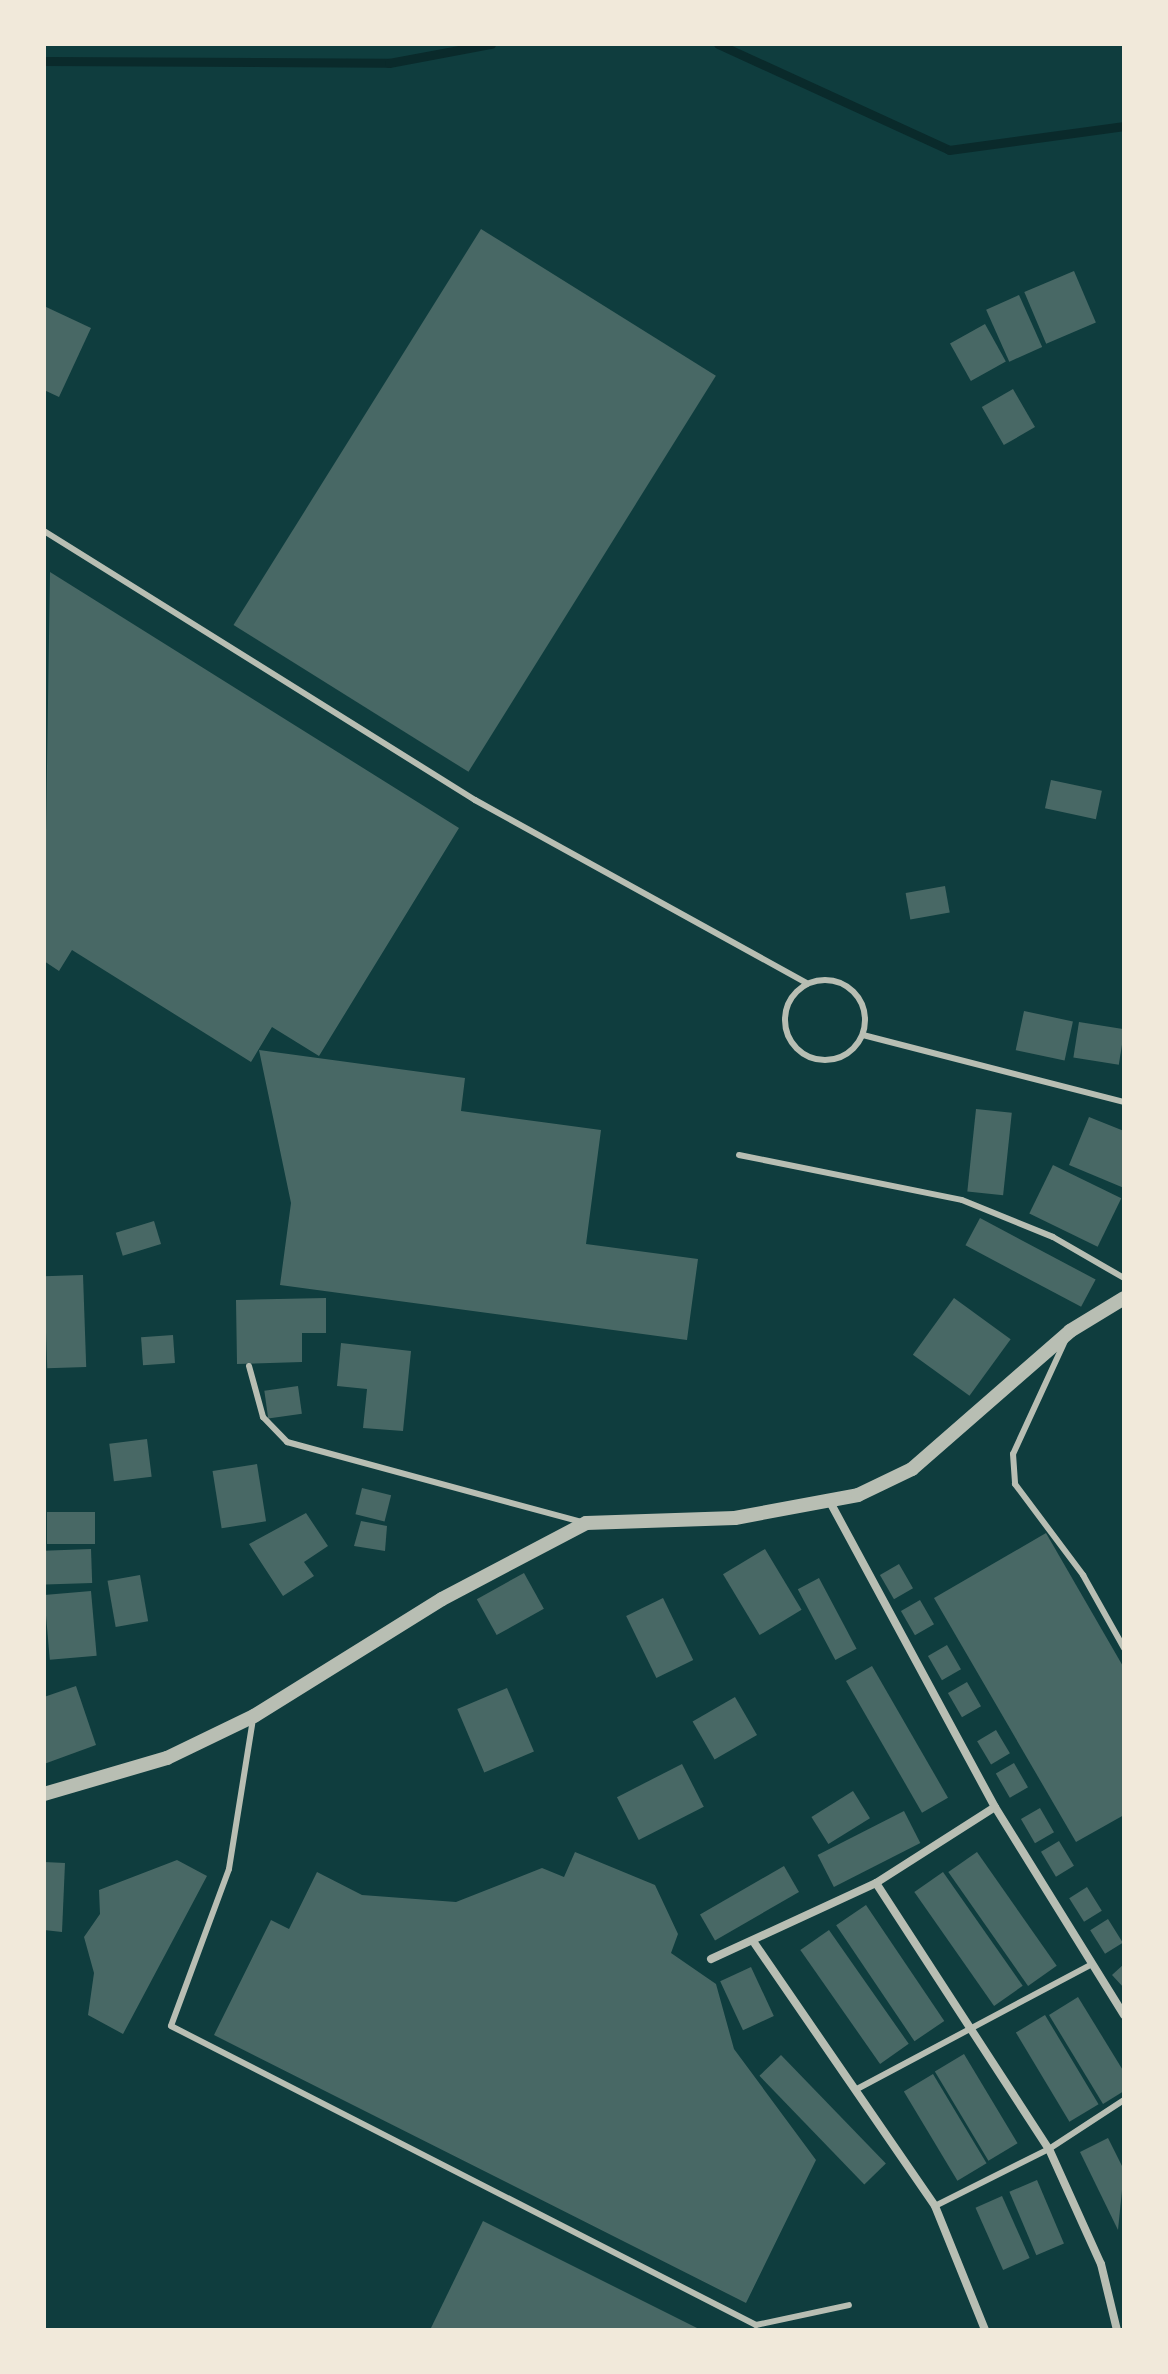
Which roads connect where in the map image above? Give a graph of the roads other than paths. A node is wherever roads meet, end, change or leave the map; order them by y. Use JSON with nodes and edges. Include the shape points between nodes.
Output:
{"nodes":[{"id":1,"x":44,"y":531,"type":"edge"},
{"id":2,"x":808,"y":984,"type":"junction"},
{"id":3,"x":863,"y":1035,"type":"junction"},
{"id":4,"x":1124,"y":1102,"type":"edge"},
{"id":5,"x":739,"y":1155,"type":"dead end"},
{"id":6,"x":1124,"y":1278,"type":"edge"},
{"id":7,"x":1124,"y":1298,"type":"edge"},
{"id":8,"x":1070,"y":1331,"type":"junction"},
{"id":9,"x":249,"y":1366,"type":"dead end"},
{"id":10,"x":830,"y":1502,"type":"junction"},
{"id":11,"x":586,"y":1523,"type":"junction"},
{"id":12,"x":1124,"y":1648,"type":"edge"},
{"id":13,"x":254,"y":1716,"type":"junction"},
{"id":14,"x":44,"y":1794,"type":"edge"},
{"id":15,"x":995,"y":1807,"type":"junction"},
{"id":16,"x":876,"y":1883,"type":"junction"},
{"id":17,"x":755,"y":1944,"type":"junction"},
{"id":18,"x":711,"y":1959,"type":"dead end"},
{"id":19,"x":1090,"y":1965,"type":"junction"},
{"id":20,"x":1124,"y":2015,"type":"edge"},
{"id":21,"x":976,"y":2026,"type":"junction"},
{"id":22,"x":857,"y":2089,"type":"junction"},
{"id":23,"x":1124,"y":2100,"type":"edge"},
{"id":24,"x":1049,"y":2149,"type":"junction"},
{"id":25,"x":935,"y":2206,"type":"junction"},
{"id":26,"x":849,"y":2305,"type":"dead end"},
{"id":27,"x":985,"y":2330,"type":"edge"},
{"id":28,"x":1117,"y":2330,"type":"edge"}],
"edges":[{"from":1,"to":2,"type":"lane","via":[[475,800]]},
{"from":2,"to":3,"type":"lane","via":[[823,980],[852,991],[862,1004]]},
{"from":2,"to":3,"type":"lane","via":[[796,993],[785,1022],[798,1050],[826,1060],[855,1048]]},
{"from":3,"to":4,"type":"lane"},
{"from":5,"to":6,"type":"lane","via":[[962,1200],[1053,1237]]},
{"from":7,"to":8,"type":"street"},
{"from":8,"to":10,"type":"street","via":[[912,1469]]},
{"from":8,"to":12,"type":"lane","via":[[1013,1454],[1015,1484],[1083,1575]]},
{"from":9,"to":11,"type":"lane","via":[[263,1417],[287,1442]]},
{"from":10,"to":11,"type":"street","via":[[735,1518]]},
{"from":10,"to":15,"type":"street"},
{"from":11,"to":13,"type":"street","via":[[442,1599]]},
{"from":13,"to":14,"type":"street","via":[[167,1758]]},
{"from":13,"to":26,"type":"lane","via":[[229,1869],[171,2026],[756,2325]]},
{"from":15,"to":16,"type":"street"},
{"from":15,"to":19,"type":"street"},
{"from":16,"to":17,"type":"street"},
{"from":16,"to":21,"type":"street"},
{"from":17,"to":18,"type":"street"},
{"from":17,"to":22,"type":"street"},
{"from":19,"to":20,"type":"street"},
{"from":19,"to":21,"type":"lane"},
{"from":21,"to":22,"type":"lane"},
{"from":21,"to":24,"type":"street"},
{"from":22,"to":25,"type":"street"},
{"from":23,"to":24,"type":"lane"},
{"from":24,"to":25,"type":"lane"},
{"from":24,"to":28,"type":"street","via":[[1101,2264]]},
{"from":25,"to":27,"type":"street"}]}
